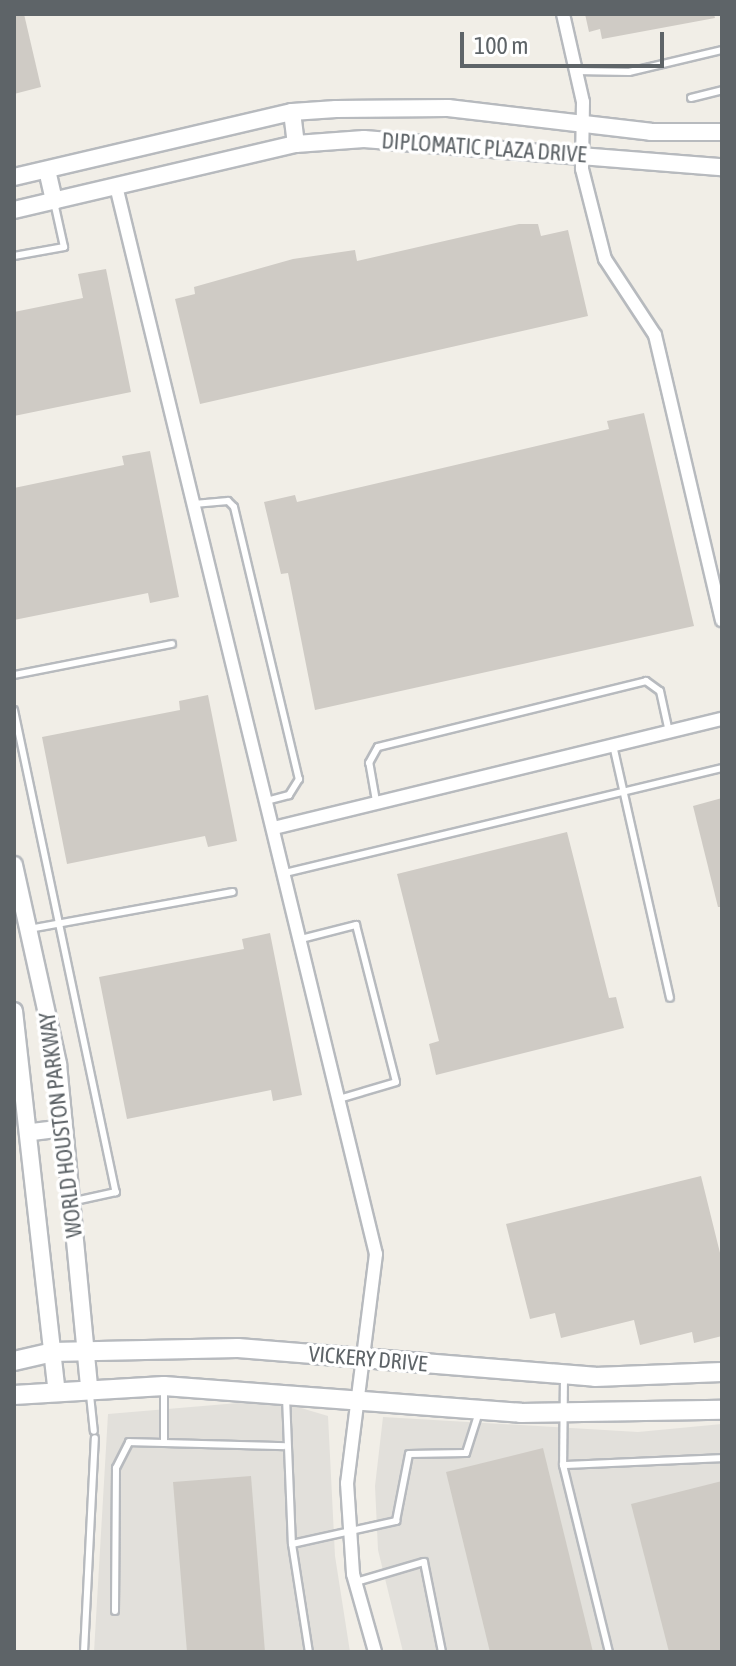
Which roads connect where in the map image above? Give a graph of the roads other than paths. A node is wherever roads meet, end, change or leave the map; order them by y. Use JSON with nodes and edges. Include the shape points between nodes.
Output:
{"nodes":[{"id":1,"x":563,"y":14,"type":"edge"},
{"id":2,"x":722,"y":50,"type":"edge"},
{"id":3,"x":576,"y":71,"type":"junction"},
{"id":4,"x":722,"y":90,"type":"edge"},
{"id":5,"x":691,"y":98,"type":"dead end"},
{"id":6,"x":292,"y":112,"type":"junction"},
{"id":7,"x":586,"y":123,"type":"junction"},
{"id":8,"x":722,"y":132,"type":"edge"},
{"id":9,"x":296,"y":144,"type":"junction"},
{"id":10,"x":582,"y":155,"type":"junction"},
{"id":11,"x":722,"y":167,"type":"edge"},
{"id":12,"x":47,"y":170,"type":"junction"},
{"id":13,"x":14,"y":177,"type":"edge"},
{"id":14,"x":116,"y":186,"type":"junction"},
{"id":15,"x":54,"y":201,"type":"junction"},
{"id":16,"x":14,"y":210,"type":"edge"},
{"id":17,"x":14,"y":256,"type":"edge"},
{"id":18,"x":194,"y":504,"type":"junction"},
{"id":19,"x":722,"y":620,"type":"edge"},
{"id":20,"x":172,"y":644,"type":"dead end"},
{"id":21,"x":14,"y":675,"type":"edge"},
{"id":22,"x":14,"y":710,"type":"edge"},
{"id":23,"x":722,"y":719,"type":"edge"},
{"id":24,"x":669,"y":732,"type":"junction"},
{"id":25,"x":613,"y":745,"type":"junction"},
{"id":26,"x":722,"y":768,"type":"edge"},
{"id":27,"x":624,"y":791,"type":"junction"},
{"id":28,"x":267,"y":801,"type":"junction"},
{"id":29,"x":376,"y":802,"type":"junction"},
{"id":30,"x":274,"y":828,"type":"junction"},
{"id":31,"x":14,"y":865,"type":"edge"},
{"id":32,"x":285,"y":873,"type":"junction"},
{"id":33,"x":233,"y":892,"type":"dead end"},
{"id":34,"x":59,"y":922,"type":"junction"},
{"id":35,"x":22,"y":931,"type":"edge"},
{"id":36,"x":301,"y":939,"type":"junction"},
{"id":37,"x":670,"y":998,"type":"dead end"},
{"id":38,"x":14,"y":1011,"type":"edge"},
{"id":39,"x":339,"y":1099,"type":"junction"},
{"id":40,"x":64,"y":1128,"type":"junction"},
{"id":41,"x":32,"y":1132,"type":"junction"},
{"id":42,"x":71,"y":1201,"type":"junction"},
{"id":43,"x":86,"y":1351,"type":"junction"},
{"id":44,"x":52,"y":1352,"type":"junction"},
{"id":45,"x":363,"y":1359,"type":"junction"},
{"id":46,"x":14,"y":1361,"type":"edge"},
{"id":47,"x":722,"y":1372,"type":"edge"},
{"id":48,"x":564,"y":1375,"type":"junction"},
{"id":49,"x":164,"y":1386,"type":"junction"},
{"id":50,"x":89,"y":1387,"type":"junction"},
{"id":51,"x":56,"y":1388,"type":"junction"},
{"id":52,"x":286,"y":1390,"type":"junction"},
{"id":53,"x":14,"y":1395,"type":"edge"},
{"id":54,"x":357,"y":1396,"type":"junction"},
{"id":55,"x":480,"y":1408,"type":"junction"},
{"id":56,"x":722,"y":1410,"type":"edge"},
{"id":57,"x":564,"y":1414,"type":"junction"},
{"id":58,"x":164,"y":1443,"type":"junction"},
{"id":59,"x":284,"y":1446,"type":"junction"},
{"id":60,"x":722,"y":1458,"type":"edge"},
{"id":61,"x":563,"y":1465,"type":"junction"},
{"id":62,"x":350,"y":1536,"type":"junction"},
{"id":63,"x":292,"y":1544,"type":"junction"},
{"id":64,"x":356,"y":1582,"type":"junction"},
{"id":65,"x":115,"y":1611,"type":"dead end"},
{"id":66,"x":84,"y":1652,"type":"edge"},
{"id":67,"x":309,"y":1652,"type":"edge"},
{"id":68,"x":375,"y":1652,"type":"edge"},
{"id":69,"x":442,"y":1652,"type":"edge"},
{"id":70,"x":609,"y":1652,"type":"edge"}],
"edges":[{"from":1,"to":3,"type":"street"},
{"from":2,"to":3,"type":"lane","via":[[629,72]]},
{"from":3,"to":7,"type":"street"},
{"from":4,"to":5,"type":"lane"},
{"from":6,"to":7,"type":"street","name":"DIPLOMATIC PLAZA DRIVE","via":[[448,108]]},
{"from":6,"to":9,"type":"street"},
{"from":6,"to":12,"type":"street","name":"DIPLOMATIC PLAZA DRIVE"},
{"from":7,"to":8,"type":"street","name":"DIPLOMATIC PLAZA DRIVE"},
{"from":7,"to":10,"type":"street"},
{"from":9,"to":10,"type":"street","name":"DIPLOMATIC PLAZA DRIVE","via":[[424,139]]},
{"from":9,"to":14,"type":"street","name":"DIPLOMATIC PLAZA DRIVE"},
{"from":10,"to":11,"type":"street","name":"DIPLOMATIC PLAZA DRIVE"},
{"from":10,"to":19,"type":"street","via":[[609,272],[655,335]]},
{"from":12,"to":13,"type":"street","name":"DIPLOMATIC PLAZA DRIVE"},
{"from":12,"to":15,"type":"street"},
{"from":14,"to":15,"type":"street","name":"DIPLOMATIC PLAZA DRIVE"},
{"from":14,"to":18,"type":"street"},
{"from":15,"to":16,"type":"street","name":"DIPLOMATIC PLAZA DRIVE"},
{"from":15,"to":17,"type":"lane","via":[[64,247]]},
{"from":18,"to":28,"type":"street"},
{"from":18,"to":28,"type":"lane","via":[[228,501],[234,507],[299,779],[289,795]]},
{"from":20,"to":21,"type":"lane"},
{"from":22,"to":34,"type":"lane"},
{"from":23,"to":24,"type":"street"},
{"from":24,"to":25,"type":"street"},
{"from":24,"to":29,"type":"lane","via":[[660,691],[646,681],[378,747],[369,763]]},
{"from":25,"to":27,"type":"lane"},
{"from":25,"to":29,"type":"street"},
{"from":26,"to":27,"type":"lane"},
{"from":27,"to":32,"type":"lane"},
{"from":27,"to":37,"type":"lane"},
{"from":28,"to":30,"type":"street"},
{"from":29,"to":30,"type":"street"},
{"from":30,"to":32,"type":"street"},
{"from":31,"to":35,"type":"street","name":"WORLD HOUSTON PARKWAY"},
{"from":32,"to":36,"type":"street"},
{"from":33,"to":34,"type":"lane"},
{"from":34,"to":35,"type":"lane"},
{"from":34,"to":42,"type":"lane","via":[[116,1192]]},
{"from":35,"to":40,"type":"street","name":"WORLD HOUSTON PARKWAY","via":[[52,1027]]},
{"from":36,"to":39,"type":"street"},
{"from":36,"to":39,"type":"lane","via":[[356,925],[396,1082]]},
{"from":38,"to":41,"type":"street","name":"WORLD HOUSTON PARKWAY"},
{"from":39,"to":45,"type":"street","via":[[376,1254]]},
{"from":40,"to":41,"type":"street"},
{"from":40,"to":42,"type":"street","name":"WORLD HOUSTON PARKWAY"},
{"from":41,"to":44,"type":"street","name":"WORLD HOUSTON PARKWAY"},
{"from":42,"to":43,"type":"street","name":"WORLD HOUSTON PARKWAY"},
{"from":43,"to":44,"type":"main road","name":"VICKERY DRIVE"},
{"from":43,"to":45,"type":"main road","name":"VICKERY DRIVE","via":[[238,1348]]},
{"from":43,"to":50,"type":"street","name":"WORLD HOUSTON PARKWAY"},
{"from":44,"to":46,"type":"main road","name":"VICKERY DRIVE"},
{"from":44,"to":51,"type":"street","name":"WORLD HOUSTON PARKWAY"},
{"from":45,"to":48,"type":"main road","name":"VICKERY DRIVE"},
{"from":45,"to":54,"type":"street"},
{"from":47,"to":48,"type":"main road","name":"VICKERY DRIVE"},
{"from":48,"to":57,"type":"lane"},
{"from":49,"to":50,"type":"main road","name":"VICKERY DRIVE"},
{"from":49,"to":52,"type":"main road","name":"VICKERY DRIVE"},
{"from":49,"to":58,"type":"lane"},
{"from":50,"to":51,"type":"main road","name":"VICKERY DRIVE"},
{"from":50,"to":66,"type":"lane","via":[[94,1434]]},
{"from":51,"to":53,"type":"main road","name":"VICKERY DRIVE"},
{"from":52,"to":54,"type":"main road","name":"VICKERY DRIVE"},
{"from":52,"to":59,"type":"lane"},
{"from":54,"to":55,"type":"main road","name":"VICKERY DRIVE"},
{"from":54,"to":62,"type":"street"},
{"from":55,"to":57,"type":"main road","name":"VICKERY DRIVE"},
{"from":55,"to":62,"type":"lane","via":[[466,1453],[409,1454],[396,1521]]},
{"from":56,"to":57,"type":"main road","name":"VICKERY DRIVE"},
{"from":57,"to":61,"type":"lane"},
{"from":58,"to":59,"type":"lane"},
{"from":58,"to":65,"type":"lane","via":[[129,1442],[116,1468]]},
{"from":59,"to":63,"type":"lane"},
{"from":60,"to":61,"type":"lane"},
{"from":61,"to":70,"type":"lane"},
{"from":62,"to":63,"type":"lane"},
{"from":62,"to":64,"type":"street"},
{"from":63,"to":67,"type":"lane"},
{"from":64,"to":68,"type":"street"},
{"from":64,"to":69,"type":"lane","via":[[424,1562]]}]}
